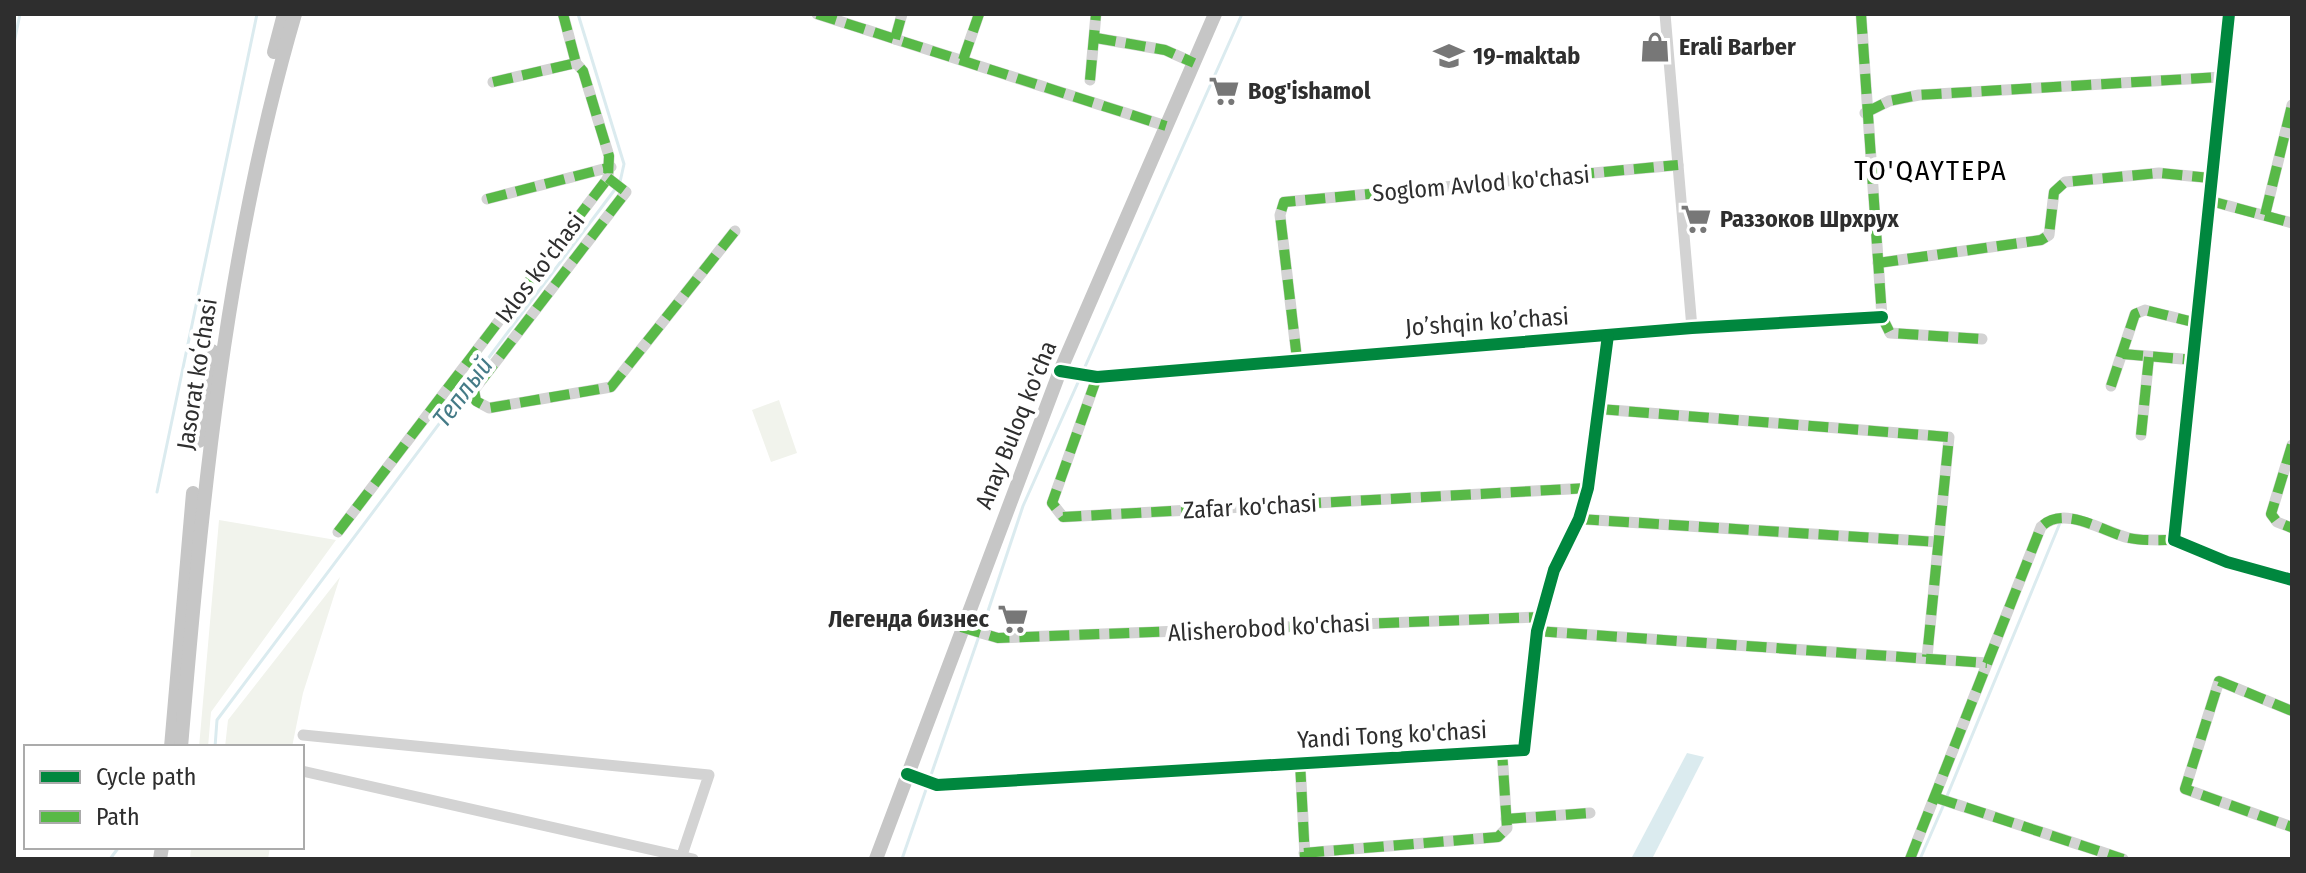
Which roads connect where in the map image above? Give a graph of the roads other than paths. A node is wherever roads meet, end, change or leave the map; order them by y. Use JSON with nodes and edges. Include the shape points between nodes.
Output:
{"nodes":[{"id":1,"x":284,"y":14,"type":"edge"},
{"id":2,"x":295,"y":14,"type":"edge"},
{"id":3,"x":563,"y":14,"type":"edge"},
{"id":4,"x":902,"y":14,"type":"edge"},
{"id":5,"x":979,"y":14,"type":"edge"},
{"id":6,"x":1096,"y":14,"type":"edge"},
{"id":7,"x":1215,"y":14,"type":"edge"},
{"id":8,"x":1665,"y":14,"type":"edge"},
{"id":9,"x":1861,"y":14,"type":"edge"},
{"id":10,"x":2229,"y":14,"type":"edge"},
{"id":11,"x":823,"y":15,"type":"edge"},
{"id":12,"x":1096,"y":38,"type":"junction"},
{"id":13,"x":895,"y":39,"type":"junction"},
{"id":14,"x":963,"y":60,"type":"junction"},
{"id":15,"x":576,"y":63,"type":"junction"},
{"id":16,"x":1194,"y":63,"type":"junction"},
{"id":17,"x":2221,"y":77,"type":"junction"},
{"id":18,"x":1090,"y":80,"type":"dead end"},
{"id":19,"x":493,"y":82,"type":"dead end"},
{"id":20,"x":2292,"y":105,"type":"edge"},
{"id":21,"x":1865,"y":113,"type":"junction"},
{"id":22,"x":1166,"y":126,"type":"junction"},
{"id":23,"x":1678,"y":165,"type":"junction"},
{"id":24,"x":2210,"y":178,"type":"junction"},
{"id":25,"x":616,"y":180,"type":"junction"},
{"id":26,"x":487,"y":199,"type":"dead end"},
{"id":27,"x":2207,"y":200,"type":"junction"},
{"id":28,"x":2265,"y":215,"type":"junction"},
{"id":29,"x":2292,"y":223,"type":"edge"},
{"id":30,"x":735,"y":231,"type":"dead end"},
{"id":31,"x":1878,"y":263,"type":"junction"},
{"id":32,"x":1882,"y":317,"type":"junction"},
{"id":33,"x":2197,"y":323,"type":"junction"},
{"id":34,"x":1692,"y":328,"type":"junction"},
{"id":35,"x":1608,"y":335,"type":"junction"},
{"id":36,"x":1982,"y":339,"type":"dead end"},
{"id":37,"x":2123,"y":354,"type":"junction"},
{"id":38,"x":2149,"y":357,"type":"junction"},
{"id":39,"x":1297,"y":359,"type":"junction"},
{"id":40,"x":2194,"y":360,"type":"junction"},
{"id":41,"x":1065,"y":373,"type":"junction"},
{"id":42,"x":1097,"y":377,"type":"junction"},
{"id":43,"x":2111,"y":386,"type":"dead end"},
{"id":44,"x":1599,"y":409,"type":"junction"},
{"id":45,"x":2141,"y":435,"type":"dead end"},
{"id":46,"x":2292,"y":445,"type":"edge"},
{"id":47,"x":1588,"y":488,"type":"junction"},
{"id":48,"x":1579,"y":519,"type":"junction"},
{"id":49,"x":2292,"y":528,"type":"edge"},
{"id":50,"x":338,"y":532,"type":"dead end"},
{"id":51,"x":2174,"y":540,"type":"junction"},
{"id":52,"x":1938,"y":542,"type":"junction"},
{"id":53,"x":2292,"y":580,"type":"edge"},
{"id":54,"x":1540,"y":617,"type":"junction"},
{"id":55,"x":966,"y":628,"type":"junction"},
{"id":56,"x":1537,"y":631,"type":"junction"},
{"id":57,"x":1927,"y":657,"type":"junction"},
{"id":58,"x":1987,"y":663,"type":"junction"},
{"id":59,"x":2292,"y":711,"type":"edge"},
{"id":60,"x":303,"y":735,"type":"dead end"},
{"id":61,"x":171,"y":745,"type":"edge"},
{"id":62,"x":181,"y":745,"type":"edge"},
{"id":63,"x":1502,"y":751,"type":"junction"},
{"id":64,"x":1300,"y":762,"type":"junction"},
{"id":65,"x":304,"y":771,"type":"edge"},
{"id":66,"x":912,"y":776,"type":"junction"},
{"id":67,"x":1943,"y":799,"type":"junction"},
{"id":68,"x":1590,"y":813,"type":"dead end"},
{"id":69,"x":1506,"y":819,"type":"junction"},
{"id":70,"x":2292,"y":827,"type":"edge"},
{"id":71,"x":1304,"y":856,"type":"edge"},
{"id":72,"x":688,"y":857,"type":"edge"},
{"id":73,"x":876,"y":859,"type":"edge"},
{"id":74,"x":1910,"y":859,"type":"edge"},
{"id":75,"x":2123,"y":859,"type":"edge"}],
"edges":[{"from":1,"to":61,"type":"main road","name":"Jasorat koʻchasi","via":[[226,272],[203,407]]},
{"from":2,"to":62,"type":"main road","name":"Jasorat koʻchasi","via":[[273,95],[223,341],[196,549]]},
{"from":3,"to":15,"type":"street"},
{"from":4,"to":13,"type":"street"},
{"from":5,"to":14,"type":"street"},
{"from":6,"to":12,"type":"street"},
{"from":7,"to":16,"type":"main road","name":"Anay Buloq ko'cha"},
{"from":8,"to":23,"type":"street"},
{"from":9,"to":21,"type":"street"},
{"from":10,"to":17,"type":"street"},
{"from":11,"to":13,"type":"street"},
{"from":12,"to":16,"type":"street","via":[[1165,50]]},
{"from":12,"to":18,"type":"street"},
{"from":13,"to":14,"type":"street"},
{"from":14,"to":22,"type":"street"},
{"from":15,"to":19,"type":"street"},
{"from":15,"to":25,"type":"street","via":[[583,71]]},
{"from":16,"to":22,"type":"main road","name":"Anay Buloq ko'cha"},
{"from":17,"to":21,"type":"street","via":[[1919,95]]},
{"from":17,"to":24,"type":"street"},
{"from":20,"to":28,"type":"street"},
{"from":21,"to":31,"type":"street"},
{"from":22,"to":41,"type":"main road","name":"Anay Buloq ko'cha"},
{"from":23,"to":34,"type":"street"},
{"from":23,"to":39,"type":"street","name":"Soglom Avlod ko'chasi","via":[[1284,202],[1280,215]]},
{"from":24,"to":27,"type":"street"},
{"from":24,"to":31,"type":"street","via":[[2159,173],[2065,182],[2054,192],[2049,235],[2041,240]]},
{"from":25,"to":26,"type":"street"},
{"from":25,"to":30,"type":"street","via":[[474,390],[476,401],[489,408],[611,387]]},
{"from":25,"to":50,"type":"street","name":"Ixlos ko'chasi"},
{"from":27,"to":28,"type":"street"},
{"from":27,"to":33,"type":"street"},
{"from":28,"to":29,"type":"street"},
{"from":31,"to":32,"type":"street"},
{"from":32,"to":34,"type":"street","name":"Joʼshqin koʼchasi"},
{"from":32,"to":36,"type":"street","via":[[1890,333]]},
{"from":33,"to":37,"type":"street","via":[[2140,311]]},
{"from":33,"to":40,"type":"street"},
{"from":34,"to":35,"type":"street","name":"Joʼshqin koʼchasi"},
{"from":35,"to":39,"type":"street","name":"Joʼshqin koʼchasi"},
{"from":35,"to":44,"type":"street","name":"Yandi Tong ko'chasi"},
{"from":37,"to":38,"type":"street"},
{"from":37,"to":43,"type":"street"},
{"from":38,"to":40,"type":"street"},
{"from":38,"to":45,"type":"street"},
{"from":39,"to":42,"type":"street","name":"Joʼshqin koʼchasi"},
{"from":40,"to":51,"type":"street"},
{"from":41,"to":42,"type":"street","name":"Joʼshqin koʼchasi"},
{"from":41,"to":55,"type":"main road","name":"Anay Buloq ko'cha"},
{"from":42,"to":47,"type":"street","name":"Zafar ko'chasi","via":[[1052,503],[1063,517]]},
{"from":44,"to":47,"type":"street","name":"Yandi Tong ko'chasi"},
{"from":44,"to":52,"type":"street","via":[[1949,437]]},
{"from":46,"to":49,"type":"street","via":[[2271,514]]},
{"from":47,"to":48,"type":"street","name":"Yandi Tong ko'chasi"},
{"from":48,"to":52,"type":"street"},
{"from":48,"to":54,"type":"street","name":"Yandi Tong ko'chasi","via":[[1554,570]]},
{"from":51,"to":53,"type":"street"},
{"from":51,"to":58,"type":"street","via":[[2132,539],[2066,517],[2049,519],[2041,527]]},
{"from":52,"to":57,"type":"street"},
{"from":54,"to":55,"type":"street","name":"Alisherobod ko'chasi","via":[[998,638]]},
{"from":54,"to":56,"type":"street","name":"Yandi Tong ko'chasi"},
{"from":55,"to":66,"type":"main road","name":"Anay Buloq ko'cha"},
{"from":56,"to":57,"type":"street"},
{"from":56,"to":63,"type":"street","name":"Yandi Tong ko'chasi","via":[[1524,750]]},
{"from":57,"to":58,"type":"street"},
{"from":58,"to":67,"type":"street"},
{"from":59,"to":70,"type":"street","via":[[2219,681],[2185,789]]},
{"from":60,"to":72,"type":"street","via":[[709,775]]},
{"from":63,"to":64,"type":"street","name":"Yandi Tong ko'chasi"},
{"from":63,"to":69,"type":"street"},
{"from":64,"to":66,"type":"street","name":"Yandi Tong ko'chasi","via":[[932,784]]},
{"from":64,"to":71,"type":"street"},
{"from":65,"to":72,"type":"street"},
{"from":66,"to":73,"type":"main road","name":"Anay Buloq ko'cha"},
{"from":67,"to":74,"type":"street"},
{"from":67,"to":75,"type":"street"},
{"from":68,"to":69,"type":"street"},
{"from":69,"to":71,"type":"street","via":[[1505,833],[1498,837]]}]}
